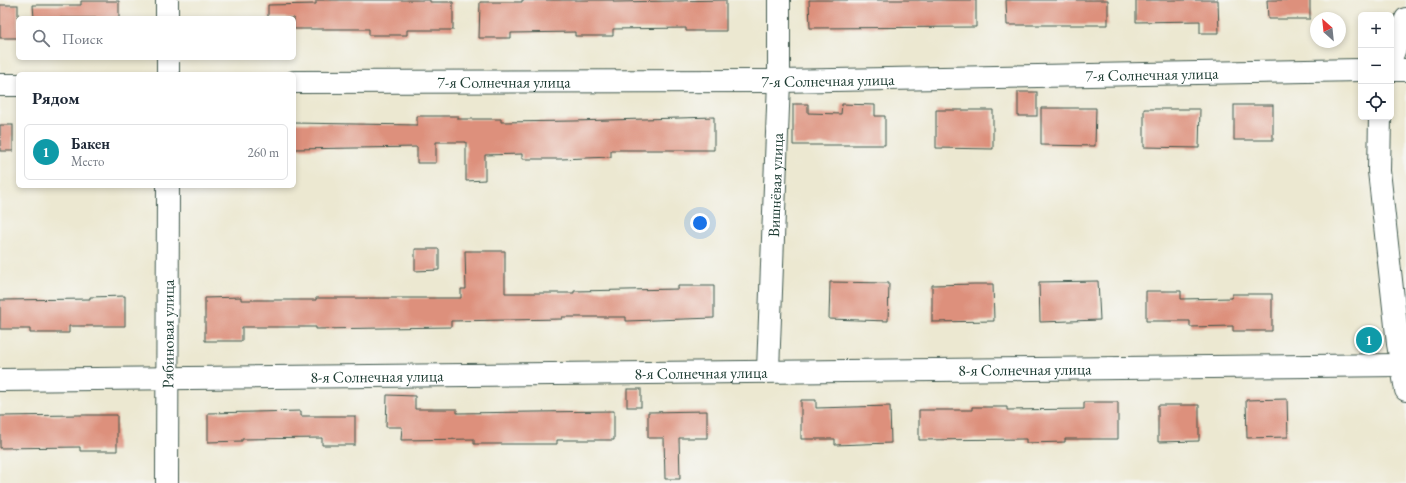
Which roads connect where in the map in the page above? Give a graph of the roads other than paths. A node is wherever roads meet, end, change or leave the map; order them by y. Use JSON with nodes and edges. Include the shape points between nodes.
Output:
{"nodes":[{"id":1,"x":167,"y":0,"type":"edge"},
{"id":2,"x":779,"y":0,"type":"edge"},
{"id":3,"x":167,"y":16,"type":"edge"},
{"id":4,"x":1406,"y":19,"type":"edge"},
{"id":5,"x":1394,"y":51,"type":"edge"},
{"id":6,"x":168,"y":60,"type":"edge"},
{"id":7,"x":1358,"y":70,"type":"edge"},
{"id":8,"x":1394,"y":70,"type":"edge"},
{"id":9,"x":1406,"y":70,"type":"edge"},
{"id":10,"x":168,"y":72,"type":"edge"},
{"id":11,"x":779,"y":81,"type":"junction"},
{"id":12,"x":296,"y":82,"type":"edge"},
{"id":13,"x":0,"y":85,"type":"edge"},
{"id":14,"x":16,"y":85,"type":"edge"},
{"id":15,"x":1380,"y":120,"type":"edge"},
{"id":16,"x":168,"y":188,"type":"edge"},
{"id":17,"x":1402,"y":350,"type":"edge"},
{"id":18,"x":768,"y":370,"type":"junction"},
{"id":19,"x":168,"y":378,"type":"junction"},
{"id":20,"x":0,"y":380,"type":"edge"},
{"id":21,"x":1406,"y":390,"type":"edge"},
{"id":22,"x":167,"y":483,"type":"edge"}],
"edges":[{"from":1,"to":3,"type":"street"},
{"from":2,"to":11,"type":"street","name":"Вишнёвая улица"},
{"from":4,"to":5,"type":"street"},
{"from":6,"to":10,"type":"street"},
{"from":7,"to":11,"type":"street","name":"7-я Солнечная улица"},
{"from":8,"to":9,"type":"street"},
{"from":11,"to":12,"type":"street","name":"7-я Солнечная улица"},
{"from":11,"to":18,"type":"street","name":"Вишнёвая улица"},
{"from":13,"to":14,"type":"street"},
{"from":15,"to":17,"type":"street","via":[[1380,171]]},
{"from":16,"to":19,"type":"street","name":"Рябиновая улица"},
{"from":17,"to":18,"type":"street","name":"8-я Солнечная улица"},
{"from":17,"to":21,"type":"street"},
{"from":18,"to":19,"type":"street","name":"8-я Солнечная улица"},
{"from":19,"to":20,"type":"street","name":"8-я Солнечная улица"},
{"from":19,"to":22,"type":"street","name":"Рябиновая улица"}]}
